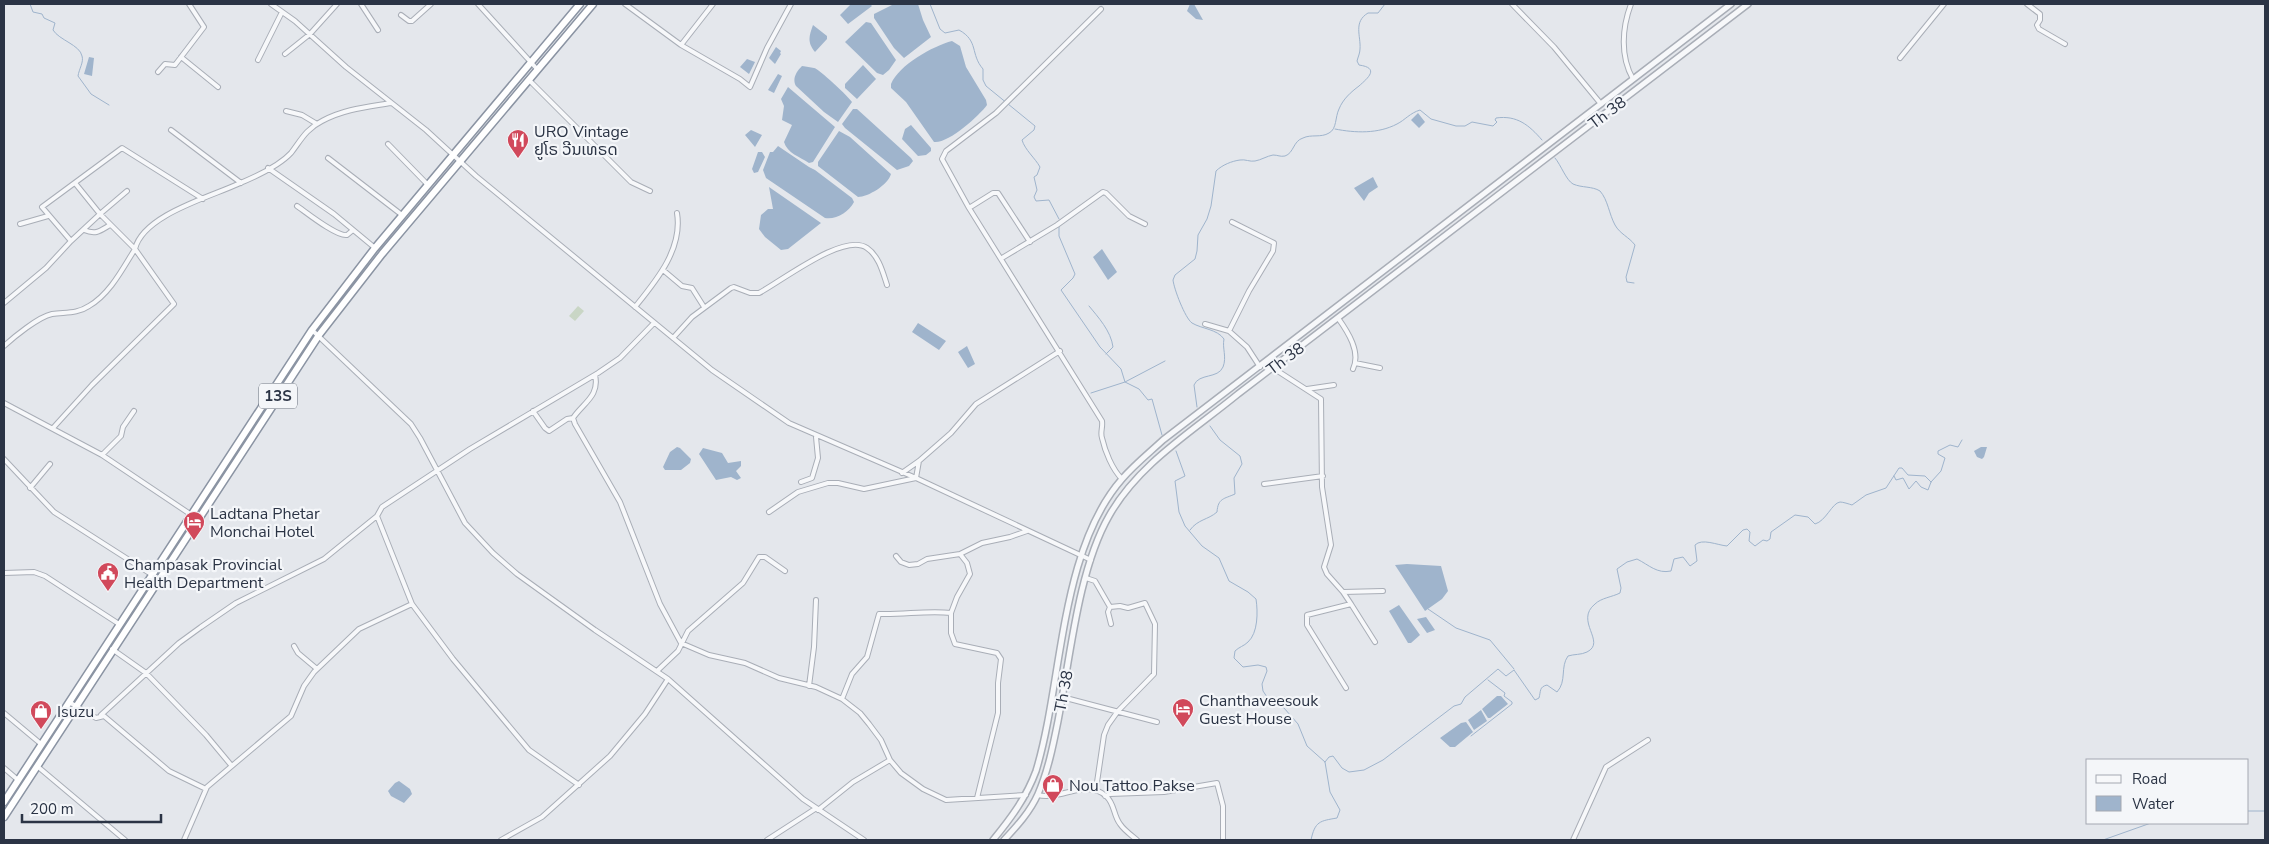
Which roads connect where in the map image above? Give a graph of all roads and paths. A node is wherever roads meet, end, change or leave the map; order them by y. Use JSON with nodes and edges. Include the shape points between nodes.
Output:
{"nodes":[{"id":1,"x":189,"y":4,"type":"edge"},
{"id":2,"x":271,"y":4,"type":"edge"},
{"id":3,"x":336,"y":4,"type":"edge"},
{"id":4,"x":362,"y":4,"type":"edge"},
{"id":5,"x":431,"y":4,"type":"edge"},
{"id":6,"x":478,"y":4,"type":"edge"},
{"id":7,"x":580,"y":4,"type":"edge"},
{"id":8,"x":593,"y":4,"type":"edge"},
{"id":9,"x":625,"y":4,"type":"edge"},
{"id":10,"x":713,"y":4,"type":"edge"},
{"id":11,"x":791,"y":4,"type":"edge"},
{"id":12,"x":1512,"y":4,"type":"edge"},
{"id":13,"x":1631,"y":4,"type":"edge"},
{"id":14,"x":1730,"y":4,"type":"edge"},
{"id":15,"x":1748,"y":4,"type":"edge"},
{"id":16,"x":1944,"y":4,"type":"edge"},
{"id":17,"x":2027,"y":4,"type":"edge"},
{"id":18,"x":1101,"y":9,"type":"dead end"},
{"id":19,"x":282,"y":12,"type":"junction"},
{"id":20,"x":401,"y":15,"type":"dead end"},
{"id":21,"x":378,"y":30,"type":"dead end"},
{"id":22,"x":310,"y":34,"type":"junction"},
{"id":23,"x":2065,"y":44,"type":"dead end"},
{"id":24,"x":681,"y":46,"type":"junction"},
{"id":25,"x":285,"y":54,"type":"dead end"},
{"id":26,"x":181,"y":57,"type":"junction"},
{"id":27,"x":1900,"y":58,"type":"dead end"},
{"id":28,"x":258,"y":60,"type":"dead end"},
{"id":29,"x":530,"y":63,"type":"junction"},
{"id":30,"x":537,"y":69,"type":"junction"},
{"id":31,"x":158,"y":72,"type":"dead end"},
{"id":32,"x":1632,"y":79,"type":"junction"},
{"id":33,"x":528,"y":80,"type":"junction"},
{"id":34,"x":218,"y":87,"type":"dead end"},
{"id":35,"x":391,"y":103,"type":"junction"},
{"id":36,"x":1601,"y":104,"type":"junction"},
{"id":37,"x":286,"y":111,"type":"dead end"},
{"id":38,"x":317,"y":124,"type":"junction"},
{"id":39,"x":171,"y":130,"type":"dead end"},
{"id":40,"x":388,"y":144,"type":"dead end"},
{"id":41,"x":453,"y":155,"type":"junction"},
{"id":42,"x":328,"y":158,"type":"dead end"},
{"id":43,"x":460,"y":162,"type":"junction"},
{"id":44,"x":268,"y":168,"type":"junction"},
{"id":45,"x":75,"y":182,"type":"junction"},
{"id":46,"x":241,"y":183,"type":"junction"},
{"id":47,"x":428,"y":185,"type":"junction"},
{"id":48,"x":650,"y":191,"type":"dead end"},
{"id":49,"x":127,"y":192,"type":"dead end"},
{"id":50,"x":203,"y":199,"type":"junction"},
{"id":51,"x":1475,"y":200,"type":"junction"},
{"id":52,"x":296,"y":206,"type":"dead end"},
{"id":53,"x":969,"y":208,"type":"junction"},
{"id":54,"x":1481,"y":208,"type":"junction"},
{"id":55,"x":677,"y":213,"type":"dead end"},
{"id":56,"x":100,"y":214,"type":"junction"},
{"id":57,"x":48,"y":216,"type":"junction"},
{"id":58,"x":402,"y":216,"type":"junction"},
{"id":59,"x":1232,"y":222,"type":"dead end"},
{"id":60,"x":20,"y":224,"type":"dead end"},
{"id":61,"x":1145,"y":224,"type":"dead end"},
{"id":62,"x":110,"y":226,"type":"junction"},
{"id":63,"x":84,"y":230,"type":"junction"},
{"id":64,"x":353,"y":230,"type":"junction"},
{"id":65,"x":71,"y":241,"type":"junction"},
{"id":66,"x":1030,"y":242,"type":"junction"},
{"id":67,"x":375,"y":248,"type":"junction"},
{"id":68,"x":135,"y":249,"type":"junction"},
{"id":69,"x":1002,"y":258,"type":"junction"},
{"id":70,"x":364,"y":261,"type":"junction"},
{"id":71,"x":371,"y":268,"type":"junction"},
{"id":72,"x":663,"y":270,"type":"junction"},
{"id":73,"x":887,"y":285,"type":"dead end"},
{"id":74,"x":4,"y":303,"type":"edge"},
{"id":75,"x":635,"y":307,"type":"junction"},
{"id":76,"x":704,"y":307,"type":"junction"},
{"id":77,"x":1338,"y":318,"type":"junction"},
{"id":78,"x":654,"y":323,"type":"junction"},
{"id":79,"x":1205,"y":324,"type":"dead end"},
{"id":80,"x":312,"y":330,"type":"junction"},
{"id":81,"x":1229,"y":330,"type":"junction"},
{"id":82,"x":319,"y":335,"type":"junction"},
{"id":83,"x":673,"y":338,"type":"junction"},
{"id":84,"x":4,"y":346,"type":"edge"},
{"id":85,"x":1060,"y":351,"type":"junction"},
{"id":86,"x":1356,"y":364,"type":"junction"},
{"id":87,"x":1260,"y":367,"type":"junction"},
{"id":88,"x":1273,"y":368,"type":"junction"},
{"id":89,"x":1380,"y":368,"type":"dead end"},
{"id":90,"x":1353,"y":369,"type":"dead end"},
{"id":91,"x":595,"y":375,"type":"junction"},
{"id":92,"x":1334,"y":385,"type":"dead end"},
{"id":93,"x":1234,"y":387,"type":"junction"},
{"id":94,"x":1306,"y":390,"type":"junction"},
{"id":95,"x":1238,"y":394,"type":"junction"},
{"id":96,"x":4,"y":403,"type":"edge"},
{"id":97,"x":134,"y":411,"type":"dead end"},
{"id":98,"x":533,"y":411,"type":"junction"},
{"id":99,"x":574,"y":418,"type":"junction"},
{"id":100,"x":53,"y":428,"type":"junction"},
{"id":101,"x":816,"y":437,"type":"junction"},
{"id":102,"x":102,"y":455,"type":"junction"},
{"id":103,"x":4,"y":459,"type":"edge"},
{"id":104,"x":919,"y":461,"type":"junction"},
{"id":105,"x":50,"y":464,"type":"dead end"},
{"id":106,"x":437,"y":471,"type":"junction"},
{"id":107,"x":902,"y":473,"type":"junction"},
{"id":108,"x":1323,"y":476,"type":"junction"},
{"id":109,"x":916,"y":478,"type":"junction"},
{"id":110,"x":1122,"y":479,"type":"junction"},
{"id":111,"x":801,"y":482,"type":"dead end"},
{"id":112,"x":1264,"y":484,"type":"dead end"},
{"id":113,"x":30,"y":488,"type":"junction"},
{"id":114,"x":769,"y":512,"type":"dead end"},
{"id":115,"x":191,"y":514,"type":"junction"},
{"id":116,"x":377,"y":516,"type":"junction"},
{"id":117,"x":199,"y":520,"type":"junction"},
{"id":118,"x":1027,"y":531,"type":"junction"},
{"id":119,"x":960,"y":554,"type":"junction"},
{"id":120,"x":896,"y":556,"type":"dead end"},
{"id":121,"x":1081,"y":556,"type":"junction"},
{"id":122,"x":1091,"y":560,"type":"junction"},
{"id":123,"x":785,"y":571,"type":"dead end"},
{"id":124,"x":4,"y":572,"type":"edge"},
{"id":125,"x":151,"y":574,"type":"junction"},
{"id":126,"x":1086,"y":578,"type":"junction"},
{"id":127,"x":1383,"y":591,"type":"dead end"},
{"id":128,"x":1343,"y":592,"type":"junction"},
{"id":129,"x":816,"y":600,"type":"dead end"},
{"id":130,"x":412,"y":604,"type":"junction"},
{"id":131,"x":1351,"y":604,"type":"junction"},
{"id":132,"x":1110,"y":607,"type":"junction"},
{"id":133,"x":951,"y":613,"type":"junction"},
{"id":134,"x":119,"y":624,"type":"junction"},
{"id":135,"x":1111,"y":624,"type":"dead end"},
{"id":136,"x":1375,"y":642,"type":"dead end"},
{"id":137,"x":681,"y":643,"type":"junction"},
{"id":138,"x":294,"y":646,"type":"dead end"},
{"id":139,"x":112,"y":649,"type":"junction"},
{"id":140,"x":317,"y":668,"type":"junction"},
{"id":141,"x":658,"y":671,"type":"junction"},
{"id":142,"x":146,"y":673,"type":"junction"},
{"id":143,"x":668,"y":679,"type":"junction"},
{"id":144,"x":809,"y":686,"type":"junction"},
{"id":145,"x":1346,"y":688,"type":"dead end"},
{"id":146,"x":1062,"y":697,"type":"junction"},
{"id":147,"x":842,"y":699,"type":"junction"},
{"id":148,"x":68,"y":702,"type":"junction"},
{"id":149,"x":76,"y":707,"type":"junction"},
{"id":150,"x":1118,"y":711,"type":"junction"},
{"id":151,"x":4,"y":713,"type":"edge"},
{"id":152,"x":102,"y":715,"type":"junction"},
{"id":153,"x":1157,"y":722,"type":"dead end"},
{"id":154,"x":1648,"y":740,"type":"dead end"},
{"id":155,"x":41,"y":744,"type":"junction"},
{"id":156,"x":890,"y":760,"type":"junction"},
{"id":157,"x":33,"y":764,"type":"junction"},
{"id":158,"x":231,"y":765,"type":"junction"},
{"id":159,"x":4,"y":768,"type":"edge"},
{"id":160,"x":1036,"y":771,"type":"junction"},
{"id":161,"x":1046,"y":774,"type":"junction"},
{"id":162,"x":18,"y":780,"type":"junction"},
{"id":163,"x":579,"y":785,"type":"junction"},
{"id":164,"x":206,"y":789,"type":"junction"},
{"id":165,"x":1096,"y":790,"type":"junction"},
{"id":166,"x":1026,"y":795,"type":"junction"},
{"id":167,"x":1038,"y":795,"type":"junction"},
{"id":168,"x":1105,"y":796,"type":"junction"},
{"id":169,"x":977,"y":798,"type":"junction"},
{"id":170,"x":4,"y":802,"type":"edge"},
{"id":171,"x":817,"y":810,"type":"junction"},
{"id":172,"x":4,"y":817,"type":"edge"},
{"id":173,"x":125,"y":840,"type":"edge"},
{"id":174,"x":184,"y":840,"type":"edge"},
{"id":175,"x":501,"y":840,"type":"edge"},
{"id":176,"x":767,"y":840,"type":"edge"},
{"id":177,"x":864,"y":840,"type":"edge"},
{"id":178,"x":993,"y":840,"type":"edge"},
{"id":179,"x":1004,"y":840,"type":"edge"},
{"id":180,"x":1137,"y":840,"type":"edge"},
{"id":181,"x":1223,"y":840,"type":"edge"},
{"id":182,"x":1573,"y":840,"type":"edge"}],
"edges":[{"from":1,"to":26,"type":"street","via":[[204,26]]},
{"from":2,"to":19,"type":"street"},
{"from":3,"to":22,"type":"street"},
{"from":4,"to":21,"type":"street"},
{"from":5,"to":20,"type":"street","via":[[412,21]]},
{"from":6,"to":29,"type":"street"},
{"from":7,"to":29,"type":"highway","number":"13S"},
{"from":8,"to":30,"type":"highway","number":"13S"},
{"from":9,"to":24,"type":"street"},
{"from":10,"to":24,"type":"street"},
{"from":11,"to":24,"type":"street","via":[[766,48],[750,87]]},
{"from":12,"to":36,"type":"street","via":[[1554,47]]},
{"from":13,"to":32,"type":"street","via":[[1624,57]]},
{"from":14,"to":32,"type":"street","name":"Th 38"},
{"from":15,"to":54,"type":"street","name":"Th 38"},
{"from":16,"to":27,"type":"street"},
{"from":17,"to":23,"type":"street","via":[[2040,14],[2039,29]]},
{"from":18,"to":53,"type":"street","via":[[1004,105],[943,155],[943,164]]},
{"from":19,"to":22,"type":"street"},
{"from":19,"to":28,"type":"street"},
{"from":22,"to":25,"type":"street"},
{"from":22,"to":35,"type":"street"},
{"from":26,"to":31,"type":"street","via":[[175,65],[166,64]]},
{"from":26,"to":34,"type":"street"},
{"from":29,"to":30,"type":"street"},
{"from":29,"to":41,"type":"highway","number":"13S"},
{"from":30,"to":33,"type":"highway","number":"13S"},
{"from":32,"to":36,"type":"street","name":"Th 38"},
{"from":33,"to":43,"type":"highway","number":"13S"},
{"from":33,"to":48,"type":"street","via":[[631,182]]},
{"from":35,"to":38,"type":"street","via":[[343,111]]},
{"from":35,"to":41,"type":"street"},
{"from":36,"to":51,"type":"street","name":"Th 38"},
{"from":37,"to":38,"type":"street"},
{"from":38,"to":44,"type":"street","via":[[307,130],[285,158]]},
{"from":39,"to":46,"type":"street"},
{"from":40,"to":47,"type":"street"},
{"from":41,"to":43,"type":"street"},
{"from":41,"to":47,"type":"highway","number":"13S"},
{"from":42,"to":58,"type":"street"},
{"from":43,"to":71,"type":"highway","number":"13S"},
{"from":43,"to":75,"type":"street"},
{"from":44,"to":46,"type":"street"},
{"from":44,"to":64,"type":"street"},
{"from":45,"to":50,"type":"street","via":[[122,148]]},
{"from":45,"to":56,"type":"street"},
{"from":45,"to":57,"type":"street","via":[[42,207]]},
{"from":46,"to":50,"type":"street"},
{"from":47,"to":58,"type":"highway","number":"13S"},
{"from":49,"to":56,"type":"street"},
{"from":50,"to":68,"type":"street","via":[[163,218],[141,237]]},
{"from":51,"to":54,"type":"street"},
{"from":51,"to":87,"type":"street","name":"Th 38"},
{"from":52,"to":64,"type":"street","via":[[336,234],[347,235]]},
{"from":53,"to":66,"type":"street","via":[[998,193]]},
{"from":53,"to":69,"type":"street"},
{"from":54,"to":77,"type":"street","name":"Th 38"},
{"from":55,"to":72,"type":"street","via":[[673,248]]},
{"from":56,"to":62,"type":"street"},
{"from":56,"to":63,"type":"street"},
{"from":57,"to":60,"type":"street"},
{"from":57,"to":65,"type":"street"},
{"from":58,"to":67,"type":"highway","number":"13S"},
{"from":59,"to":81,"type":"street","via":[[1274,243],[1274,251]]},
{"from":61,"to":66,"type":"street","via":[[1129,216],[1102,192]]},
{"from":62,"to":63,"type":"street","via":[[99,233]]},
{"from":62,"to":68,"type":"street"},
{"from":63,"to":65,"type":"street"},
{"from":64,"to":67,"type":"street"},
{"from":65,"to":74,"type":"street","via":[[46,268]]},
{"from":66,"to":69,"type":"street"},
{"from":67,"to":70,"type":"highway","number":"13S"},
{"from":68,"to":84,"type":"street","via":[[114,282],[91,306],[66,315],[51,314]]},
{"from":68,"to":100,"type":"street","via":[[174,304]]},
{"from":69,"to":85,"type":"street"},
{"from":70,"to":71,"type":"highway"},
{"from":70,"to":80,"type":"highway","number":"13S"},
{"from":71,"to":82,"type":"highway","number":"13S"},
{"from":72,"to":75,"type":"street"},
{"from":72,"to":76,"type":"street","via":[[682,286],[692,288]]},
{"from":73,"to":76,"type":"street","via":[[874,254],[867,247],[852,244],[830,251],[759,293],[734,287]]},
{"from":75,"to":78,"type":"street"},
{"from":76,"to":83,"type":"street"},
{"from":77,"to":86,"type":"street","via":[[1353,347]]},
{"from":77,"to":88,"type":"street","name":"Th 38"},
{"from":78,"to":83,"type":"street"},
{"from":78,"to":91,"type":"street","via":[[620,358]]},
{"from":79,"to":81,"type":"street"},
{"from":80,"to":82,"type":"street"},
{"from":80,"to":115,"type":"highway","number":"13S"},
{"from":81,"to":87,"type":"street","via":[[1247,347]]},
{"from":82,"to":106,"type":"street","via":[[410,424]]},
{"from":82,"to":117,"type":"highway","number":"13S"},
{"from":83,"to":101,"type":"street","via":[[712,370],[795,428]]},
{"from":85,"to":104,"type":"street","via":[[976,404],[951,433]]},
{"from":85,"to":110,"type":"street","via":[[1102,421],[1101,436],[1107,454]]},
{"from":86,"to":89,"type":"street"},
{"from":86,"to":90,"type":"street"},
{"from":87,"to":93,"type":"street","name":"Th 38"},
{"from":88,"to":94,"type":"street"},
{"from":88,"to":95,"type":"street","name":"Th 38"},
{"from":91,"to":98,"type":"street"},
{"from":91,"to":99,"type":"street","via":[[597,383],[592,396]]},
{"from":92,"to":94,"type":"street"},
{"from":93,"to":95,"type":"street"},
{"from":93,"to":110,"type":"street","name":"Th 38","via":[[1163,440]]},
{"from":94,"to":108,"type":"street","via":[[1321,399]]},
{"from":95,"to":122,"type":"street","name":"Th 38","via":[[1170,448],[1130,485],[1108,517]]},
{"from":96,"to":100,"type":"street"},
{"from":97,"to":102,"type":"street","via":[[121,436]]},
{"from":98,"to":99,"type":"street","via":[[549,431]]},
{"from":98,"to":106,"type":"street"},
{"from":99,"to":137,"type":"street","via":[[620,502],[660,604]]},
{"from":100,"to":102,"type":"street"},
{"from":101,"to":107,"type":"street"},
{"from":101,"to":111,"type":"street","via":[[818,458],[812,478]]},
{"from":102,"to":115,"type":"street"},
{"from":103,"to":113,"type":"street"},
{"from":104,"to":107,"type":"street"},
{"from":104,"to":109,"type":"street"},
{"from":105,"to":113,"type":"street"},
{"from":106,"to":116,"type":"street","via":[[382,507]]},
{"from":106,"to":141,"type":"street","via":[[465,523],[493,553],[595,630]]},
{"from":107,"to":109,"type":"street"},
{"from":108,"to":112,"type":"street"},
{"from":108,"to":128,"type":"street","via":[[1322,493],[1331,545],[1324,567]]},
{"from":109,"to":114,"type":"street","via":[[864,489],[828,483],[798,492]]},
{"from":109,"to":118,"type":"street"},
{"from":110,"to":121,"type":"street","name":"Th 38","via":[[1100,511]]},
{"from":113,"to":125,"type":"street","via":[[54,512]]},
{"from":115,"to":117,"type":"street"},
{"from":115,"to":125,"type":"highway","number":"13S"},
{"from":116,"to":130,"type":"street"},
{"from":116,"to":142,"type":"street","via":[[324,559],[215,616]]},
{"from":117,"to":139,"type":"highway","number":"13S"},
{"from":118,"to":119,"type":"street","via":[[982,543]]},
{"from":118,"to":121,"type":"street"},
{"from":119,"to":120,"type":"street","via":[[909,565]]},
{"from":119,"to":133,"type":"street","via":[[970,574]]},
{"from":121,"to":122,"type":"street"},
{"from":121,"to":160,"type":"street","name":"Th 38"},
{"from":122,"to":126,"type":"street","name":"Th 38"},
{"from":123,"to":137,"type":"street","via":[[764,557],[759,558],[743,583],[688,631]]},
{"from":124,"to":134,"type":"street","via":[[34,572],[45,576]]},
{"from":125,"to":134,"type":"highway","number":"13S"},
{"from":126,"to":132,"type":"street","via":[[1095,581]]},
{"from":126,"to":146,"type":"street","name":"Th 38"},
{"from":127,"to":128,"type":"street"},
{"from":128,"to":131,"type":"street"},
{"from":129,"to":144,"type":"street"},
{"from":130,"to":140,"type":"street","via":[[359,629]]},
{"from":130,"to":163,"type":"street","via":[[529,750]]},
{"from":131,"to":136,"type":"street"},
{"from":131,"to":145,"type":"street","via":[[1306,615],[1307,626]]},
{"from":132,"to":135,"type":"street"},
{"from":132,"to":150,"type":"street","via":[[1146,604],[1155,624],[1154,674]]},
{"from":133,"to":147,"type":"street","via":[[879,614],[867,657],[852,674]]},
{"from":133,"to":169,"type":"street","via":[[951,633],[955,644],[997,652],[1002,659],[998,713]]},
{"from":134,"to":148,"type":"highway","number":"13S"},
{"from":137,"to":141,"type":"street"},
{"from":137,"to":144,"type":"street"},
{"from":138,"to":140,"type":"street"},
{"from":139,"to":142,"type":"street"},
{"from":139,"to":149,"type":"highway","number":"13S"},
{"from":140,"to":158,"type":"street","via":[[307,679],[291,716]]},
{"from":141,"to":143,"type":"street"},
{"from":142,"to":152,"type":"street"},
{"from":142,"to":158,"type":"street"},
{"from":143,"to":163,"type":"street","via":[[624,740]]},
{"from":143,"to":171,"type":"street"},
{"from":144,"to":147,"type":"street","via":[[816,686]]},
{"from":146,"to":150,"type":"street"},
{"from":146,"to":161,"type":"street","name":"Th 38"},
{"from":147,"to":156,"type":"street","via":[[869,724]]},
{"from":148,"to":149,"type":"street"},
{"from":148,"to":155,"type":"highway","number":"13S"},
{"from":149,"to":152,"type":"street","via":[[96,718]]},
{"from":149,"to":157,"type":"highway","number":"13S"},
{"from":150,"to":153,"type":"street"},
{"from":150,"to":165,"type":"street","via":[[1104,735]]},
{"from":151,"to":155,"type":"street"},
{"from":152,"to":164,"type":"street","via":[[169,771]]},
{"from":154,"to":182,"type":"street","via":[[1606,767]]},
{"from":155,"to":157,"type":"highway","number":"13S"},
{"from":156,"to":169,"type":"street","via":[[910,780],[946,800]]},
{"from":156,"to":171,"type":"street","via":[[853,782]]},
{"from":157,"to":162,"type":"highway","number":"13S"},
{"from":157,"to":172,"type":"highway","number":"13S"},
{"from":157,"to":173,"type":"street"},
{"from":158,"to":164,"type":"street"},
{"from":159,"to":162,"type":"street"},
{"from":160,"to":161,"type":"street"},
{"from":160,"to":166,"type":"street","name":"Th 38"},
{"from":161,"to":167,"type":"street","name":"Th 38"},
{"from":162,"to":170,"type":"highway","number":"13S"},
{"from":163,"to":175,"type":"street","via":[[542,817]]},
{"from":164,"to":174,"type":"street"},
{"from":165,"to":167,"type":"street","via":[[1082,789],[1047,797]]},
{"from":165,"to":168,"type":"street"},
{"from":166,"to":169,"type":"street"},
{"from":166,"to":178,"type":"street","name":"Th 38"},
{"from":167,"to":179,"type":"street","name":"Th 38"},
{"from":168,"to":180,"type":"street","via":[[1113,805],[1119,823]]},
{"from":168,"to":181,"type":"street","via":[[1180,791],[1217,783],[1223,806]]},
{"from":171,"to":176,"type":"street"},
{"from":171,"to":177,"type":"street"}]}
